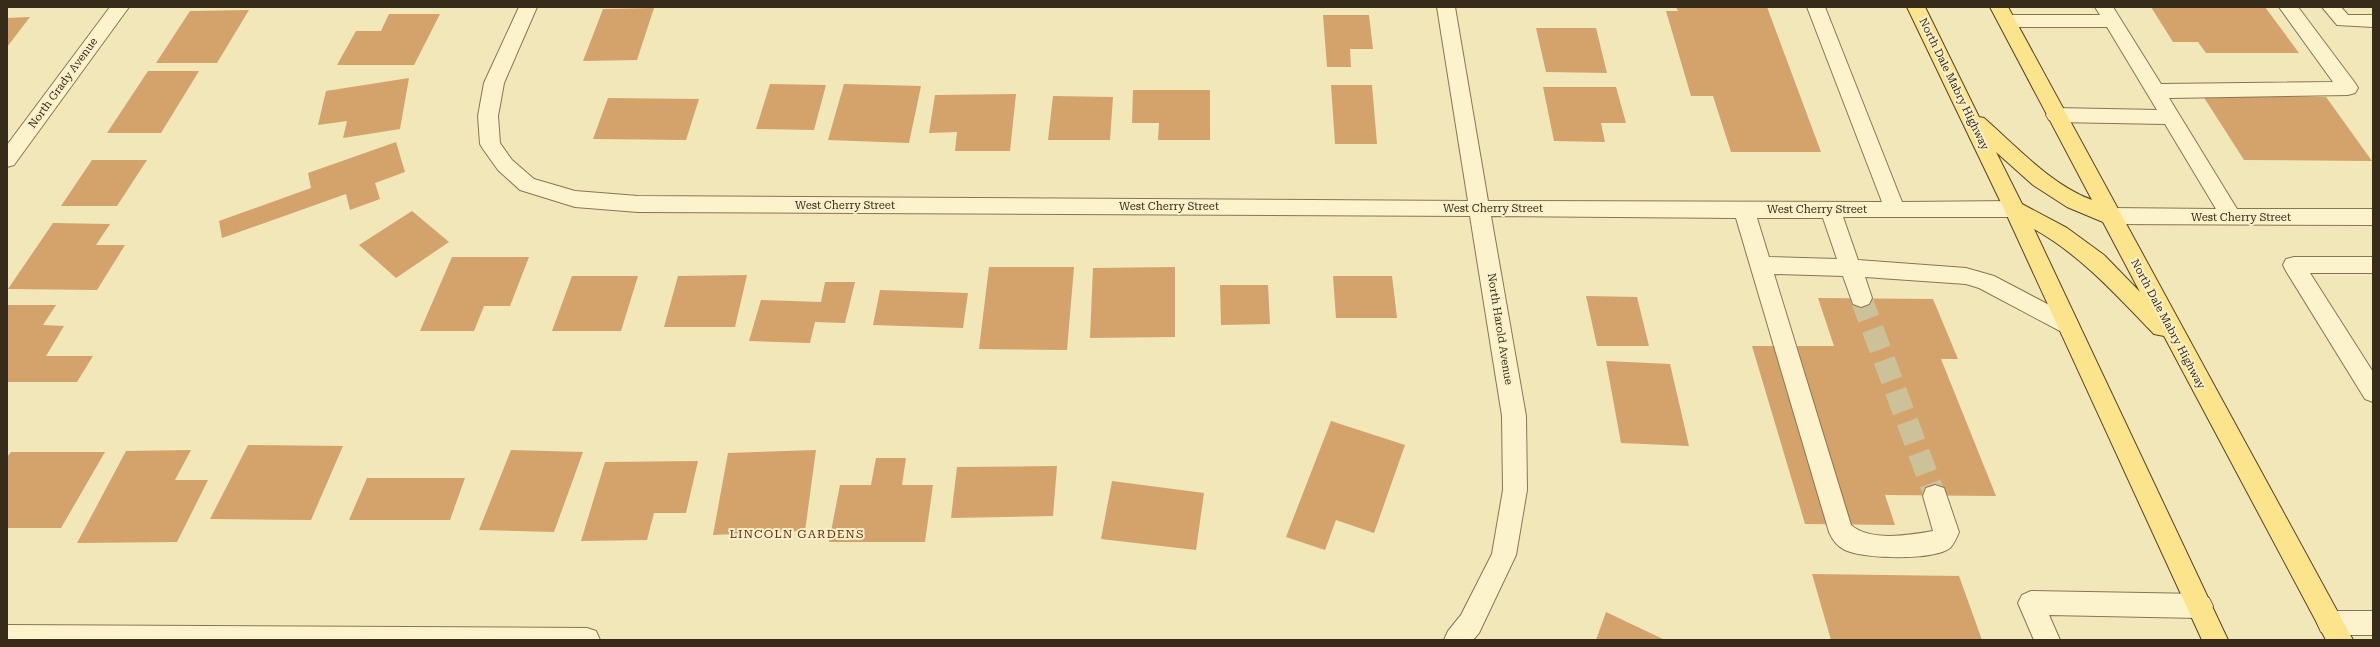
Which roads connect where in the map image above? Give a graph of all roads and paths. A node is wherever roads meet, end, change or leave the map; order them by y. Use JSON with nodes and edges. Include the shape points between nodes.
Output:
{"nodes":[{"id":1,"x":120,"y":7,"type":"edge"},
{"id":2,"x":528,"y":7,"type":"edge"},
{"id":3,"x":1446,"y":7,"type":"edge"},
{"id":4,"x":1816,"y":7,"type":"edge"},
{"id":5,"x":1916,"y":7,"type":"edge"},
{"id":6,"x":2288,"y":7,"type":"edge"},
{"id":7,"x":2331,"y":7,"type":"edge"},
{"id":8,"x":2003,"y":14,"type":"edge"},
{"id":9,"x":2108,"y":14,"type":"edge"},
{"id":10,"x":2373,"y":21,"type":"edge"},
{"id":11,"x":2154,"y":91,"type":"junction"},
{"id":12,"x":1969,"y":115,"type":"junction"},
{"id":13,"x":2056,"y":115,"type":"junction"},
{"id":14,"x":2170,"y":117,"type":"junction"},
{"id":15,"x":7,"y":160,"type":"edge"},
{"id":16,"x":1479,"y":208,"type":"junction"},
{"id":17,"x":1830,"y":209,"type":"junction"},
{"id":18,"x":1895,"y":209,"type":"junction"},
{"id":19,"x":2014,"y":209,"type":"junction"},
{"id":20,"x":1744,"y":210,"type":"junction"},
{"id":21,"x":2110,"y":216,"type":"junction"},
{"id":22,"x":2231,"y":216,"type":"junction"},
{"id":23,"x":2373,"y":217,"type":"edge"},
{"id":24,"x":1761,"y":265,"type":"junction"},
{"id":25,"x":2373,"y":265,"type":"edge"},
{"id":26,"x":1850,"y":268,"type":"junction"},
{"id":27,"x":1862,"y":298,"type":"tunnel mouth"},
{"id":28,"x":2068,"y":325,"type":"junction"},
{"id":29,"x":2180,"y":346,"type":"junction"},
{"id":30,"x":2373,"y":392,"type":"edge"},
{"id":31,"x":1935,"y":496,"type":"tunnel mouth"},
{"id":32,"x":2200,"y":606,"type":"junction"},
{"id":33,"x":2373,"y":623,"type":"edge"},
{"id":34,"x":2335,"y":631,"type":"edge"},
{"id":35,"x":7,"y":637,"type":"edge"},
{"id":36,"x":587,"y":640,"type":"edge"},
{"id":37,"x":1457,"y":640,"type":"edge"},
{"id":38,"x":2047,"y":640,"type":"edge"},
{"id":39,"x":2215,"y":640,"type":"edge"}],
"edges":[{"from":1,"to":15,"type":"street","name":"North Grady Avenue"},
{"from":2,"to":16,"type":"street","name":"West Cherry Street","via":[[494,83],[488,116],[490,144],[505,165],[527,185],[575,199],[638,204]]},
{"from":3,"to":16,"type":"street","name":"North Harold Avenue"},
{"from":4,"to":18,"type":"street"},
{"from":5,"to":12,"type":"main road","name":"North Dale Mabry Highway"},
{"from":6,"to":11,"type":"street","via":[[2348,88]]},
{"from":7,"to":10,"type":"street","via":[[2343,21]]},
{"from":8,"to":9,"type":"street"},
{"from":8,"to":13,"type":"main road","name":"North Dale Mabry Highway"},
{"from":9,"to":11,"type":"street"},
{"from":11,"to":14,"type":"street"},
{"from":12,"to":19,"type":"main road","name":"North Dale Mabry Highway"},
{"from":12,"to":21,"type":"main road","via":[[2040,180],[2074,202]]},
{"from":13,"to":14,"type":"street"},
{"from":13,"to":21,"type":"main road","name":"North Dale Mabry Highway"},
{"from":14,"to":22,"type":"street"},
{"from":16,"to":20,"type":"street","name":"West Cherry Street"},
{"from":16,"to":37,"type":"street","name":"North Harold Avenue","via":[[1514,416],[1515,490],[1504,555],[1470,624]]},
{"from":17,"to":18,"type":"street","name":"West Cherry Street"},
{"from":17,"to":20,"type":"street","name":"West Cherry Street"},
{"from":17,"to":26,"type":"street"},
{"from":18,"to":19,"type":"street","name":"West Cherry Street"},
{"from":19,"to":28,"type":"main road","name":"North Dale Mabry Highway"},
{"from":19,"to":29,"type":"main road","via":[[2060,234],[2096,261]]},
{"from":20,"to":24,"type":"street"},
{"from":21,"to":22,"type":"street","name":"West Cherry Street"},
{"from":21,"to":29,"type":"main road","name":"North Dale Mabry Highway"},
{"from":22,"to":23,"type":"street","name":"West Cherry Street"},
{"from":24,"to":26,"type":"street"},
{"from":24,"to":31,"type":"street","via":[[1841,532],[1852,541],[1868,545],[1928,543],[1941,540],[1947,532]]},
{"from":25,"to":30,"type":"street","via":[[2294,264]]},
{"from":26,"to":27,"type":"street"},
{"from":26,"to":28,"type":"street","via":[[1966,276],[1986,282]]},
{"from":28,"to":32,"type":"main road","name":"North Dale Mabry Highway"},
{"from":29,"to":34,"type":"main road","name":"North Dale Mabry Highway"},
{"from":32,"to":38,"type":"street","via":[[2031,603]]},
{"from":32,"to":39,"type":"main road","name":"North Dale Mabry Highway"},
{"from":33,"to":34,"type":"street"},
{"from":35,"to":36,"type":"street"}]}
